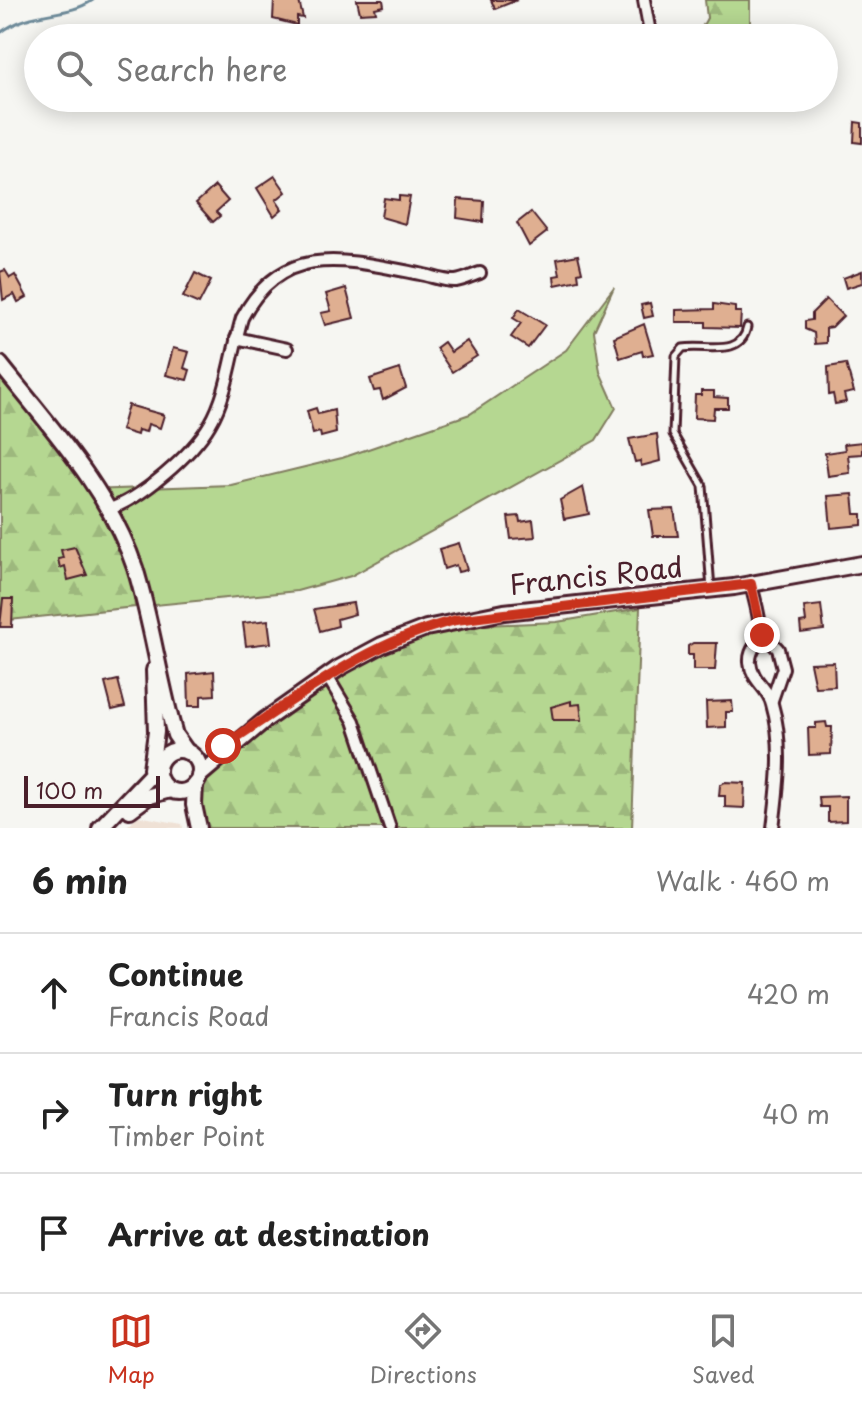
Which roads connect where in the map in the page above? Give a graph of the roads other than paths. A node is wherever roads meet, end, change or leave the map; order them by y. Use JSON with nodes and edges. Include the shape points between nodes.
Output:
{"nodes":[{"id":1,"x":644,"y":0,"type":"edge"},
{"id":2,"x":648,"y":24,"type":"edge"},
{"id":3,"x":480,"y":273,"type":"dead end"},
{"id":4,"x":747,"y":327,"type":"dead end"},
{"id":5,"x":236,"y":338,"type":"junction"},
{"id":6,"x":287,"y":349,"type":"dead end"},
{"id":7,"x":0,"y":364,"type":"edge"},
{"id":8,"x":107,"y":510,"type":"junction"},
{"id":9,"x":862,"y":564,"type":"edge"},
{"id":10,"x":751,"y":584,"type":"junction"},
{"id":11,"x":711,"y":590,"type":"junction"},
{"id":12,"x":760,"y":630,"type":"junction"},
{"id":13,"x":153,"y":648,"type":"junction"},
{"id":14,"x":154,"y":666,"type":"junction"},
{"id":15,"x":327,"y":676,"type":"junction"},
{"id":16,"x":772,"y":701,"type":"junction"},
{"id":17,"x":265,"y":720,"type":"junction"},
{"id":18,"x":190,"y":754,"type":"junction"},
{"id":19,"x":156,"y":768,"type":"junction"},
{"id":20,"x":197,"y":780,"type":"junction"},
{"id":21,"x":172,"y":791,"type":"junction"},
{"id":22,"x":100,"y":828,"type":"edge"},
{"id":23,"x":113,"y":828,"type":"edge"},
{"id":24,"x":193,"y":828,"type":"edge"},
{"id":25,"x":199,"y":828,"type":"edge"},
{"id":26,"x":390,"y":828,"type":"edge"},
{"id":27,"x":773,"y":828,"type":"edge"}],
"edges":[{"from":1,"to":2,"type":"street"},
{"from":3,"to":5,"type":"street","via":[[456,281],[340,260],[302,263],[276,275],[250,302]]},
{"from":4,"to":11,"type":"lane","via":[[737,345],[683,348],[676,356],[673,434],[703,486]]},
{"from":5,"to":6,"type":"street"},
{"from":5,"to":8,"type":"street","via":[[211,422],[202,435],[151,486]]},
{"from":7,"to":8,"type":"street"},
{"from":8,"to":13,"type":"street","via":[[135,568]]},
{"from":9,"to":10,"type":"street","name":"Francis Road"},
{"from":10,"to":11,"type":"street","name":"Francis Road"},
{"from":10,"to":12,"type":"street"},
{"from":11,"to":15,"type":"street","name":"Francis Road","via":[[456,620],[382,645]]},
{"from":12,"to":16,"type":"street","via":[[751,666],[755,681]]},
{"from":12,"to":16,"type":"street","via":[[778,649],[783,668]]},
{"from":13,"to":14,"type":"street"},
{"from":13,"to":18,"type":"street","via":[[175,735]]},
{"from":14,"to":19,"type":"street"},
{"from":14,"to":19,"type":"street","via":[[166,735]]},
{"from":15,"to":17,"type":"street","name":"Francis Road"},
{"from":15,"to":26,"type":"street","via":[[354,721]]},
{"from":16,"to":27,"type":"street","via":[[780,769]]},
{"from":17,"to":18,"type":"street","name":"Francis Road","via":[[218,749]]},
{"from":17,"to":20,"type":"street","name":"Francis Road"},
{"from":18,"to":19,"type":"street","via":[[174,750]]},
{"from":18,"to":20,"type":"street"},
{"from":19,"to":21,"type":"street","via":[[160,781]]},
{"from":19,"to":22,"type":"street"},
{"from":20,"to":21,"type":"street","via":[[186,791]]},
{"from":20,"to":25,"type":"street","via":[[194,805]]},
{"from":21,"to":23,"type":"street","via":[[144,798]]},
{"from":21,"to":24,"type":"street"}]}
